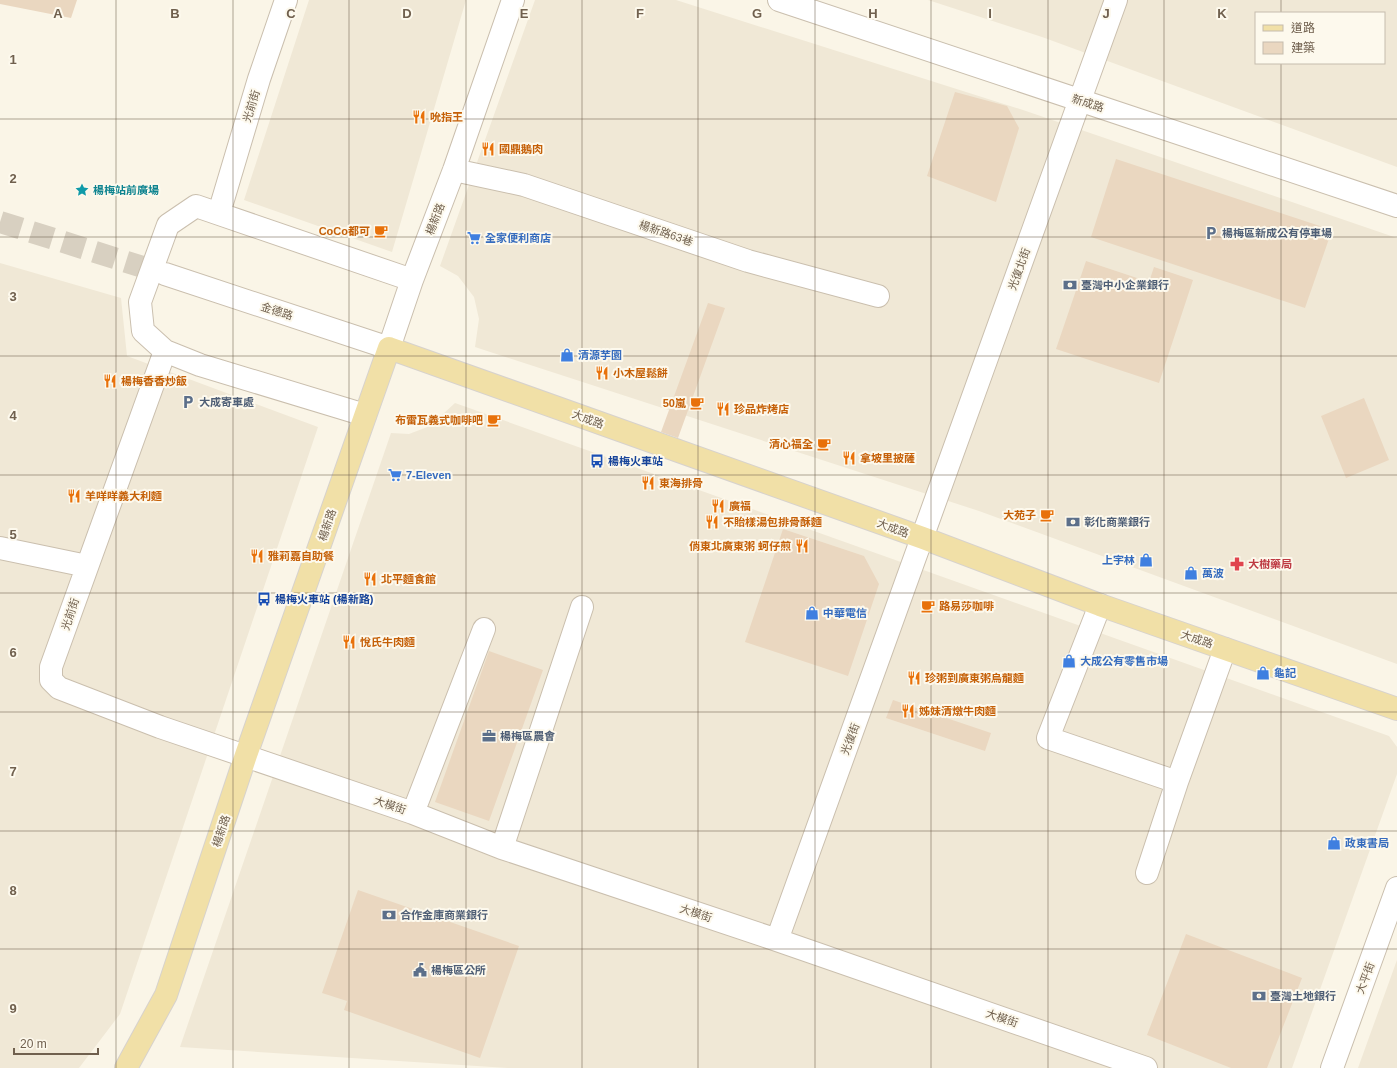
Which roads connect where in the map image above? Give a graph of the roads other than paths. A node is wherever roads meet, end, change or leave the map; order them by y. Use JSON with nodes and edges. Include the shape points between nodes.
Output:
{"nodes":[{"id":1,"x":286,"y":0,"type":"edge"},
{"id":2,"x":513,"y":0,"type":"edge"},
{"id":3,"x":779,"y":0,"type":"edge"},
{"id":4,"x":1116,"y":0,"type":"edge"},
{"id":5,"x":1080,"y":100,"type":"junction"},
{"id":6,"x":454,"y":170,"type":"junction"},
{"id":7,"x":1397,"y":206,"type":"edge"},
{"id":8,"x":219,"y":213,"type":"junction"},
{"id":9,"x":165,"y":274,"type":"tunnel mouth"},
{"id":10,"x":412,"y":280,"type":"junction"},
{"id":11,"x":878,"y":296,"type":"dead end"},
{"id":12,"x":389,"y":348,"type":"junction"},
{"id":13,"x":165,"y":351,"type":"junction"},
{"id":14,"x":365,"y":415,"type":"junction"},
{"id":15,"x":923,"y":538,"type":"junction"},
{"id":16,"x":0,"y":548,"type":"edge"},
{"id":17,"x":87,"y":566,"type":"junction"},
{"id":18,"x":1100,"y":605,"type":"junction"},
{"id":19,"x":582,"y":607,"type":"dead end"},
{"id":20,"x":484,"y":629,"type":"dead end"},
{"id":21,"x":1225,"y":649,"type":"junction"},
{"id":22,"x":1397,"y":709,"type":"edge"},
{"id":23,"x":246,"y":755,"type":"junction"},
{"id":24,"x":1177,"y":782,"type":"junction"},
{"id":25,"x":413,"y":813,"type":"junction"},
{"id":26,"x":502,"y":848,"type":"junction"},
{"id":27,"x":1147,"y":873,"type":"dead end"},
{"id":28,"x":1397,"y":888,"type":"edge"},
{"id":29,"x":777,"y":940,"type":"junction"},
{"id":30,"x":126,"y":1068,"type":"edge"},
{"id":31,"x":1146,"y":1068,"type":"edge"},
{"id":32,"x":1332,"y":1068,"type":"edge"}],
"edges":[{"from":1,"to":8,"type":"street","name":"光前街","via":[[259,79]]},
{"from":2,"to":6,"type":"street","name":"楊新路"},
{"from":3,"to":5,"type":"street","name":"新成路"},
{"from":4,"to":5,"type":"street","name":"光復北街"},
{"from":5,"to":7,"type":"street","name":"新成路"},
{"from":5,"to":15,"type":"street","name":"光復北街"},
{"from":6,"to":10,"type":"street","name":"楊新路"},
{"from":6,"to":11,"type":"street","name":"楊新路63巷","via":[[524,185],[748,261]]},
{"from":8,"to":10,"type":"street"},
{"from":8,"to":13,"type":"street","via":[[196,206],[168,225],[140,302],[143,331]]},
{"from":9,"to":12,"type":"street","name":"金德路"},
{"from":10,"to":12,"type":"street","name":"楊新路"},
{"from":12,"to":14,"type":"main road","name":"楊新路"},
{"from":12,"to":15,"type":"main road","name":"大成路"},
{"from":13,"to":14,"type":"street","via":[[200,365]]},
{"from":13,"to":17,"type":"street","name":"光前街"},
{"from":14,"to":23,"type":"main road","name":"楊新路"},
{"from":15,"to":18,"type":"main road","name":"大成路"},
{"from":15,"to":29,"type":"street","name":"光復街"},
{"from":16,"to":17,"type":"street"},
{"from":17,"to":23,"type":"street","name":"光前街","via":[[51,667],[51,680],[59,688],[78,696],[160,727]]},
{"from":18,"to":21,"type":"main road","name":"大成路"},
{"from":18,"to":24,"type":"street","via":[[1048,738]]},
{"from":19,"to":26,"type":"street"},
{"from":20,"to":25,"type":"street"},
{"from":21,"to":22,"type":"main road","name":"大成路"},
{"from":21,"to":24,"type":"street"},
{"from":23,"to":25,"type":"street","name":"大模街"},
{"from":23,"to":30,"type":"main road","name":"楊新路","via":[[166,995]]},
{"from":24,"to":27,"type":"street"},
{"from":25,"to":26,"type":"street","name":"大模街"},
{"from":26,"to":29,"type":"street","name":"大模街"},
{"from":28,"to":32,"type":"street","name":"大平街"},
{"from":29,"to":31,"type":"street","name":"大模街"}]}
